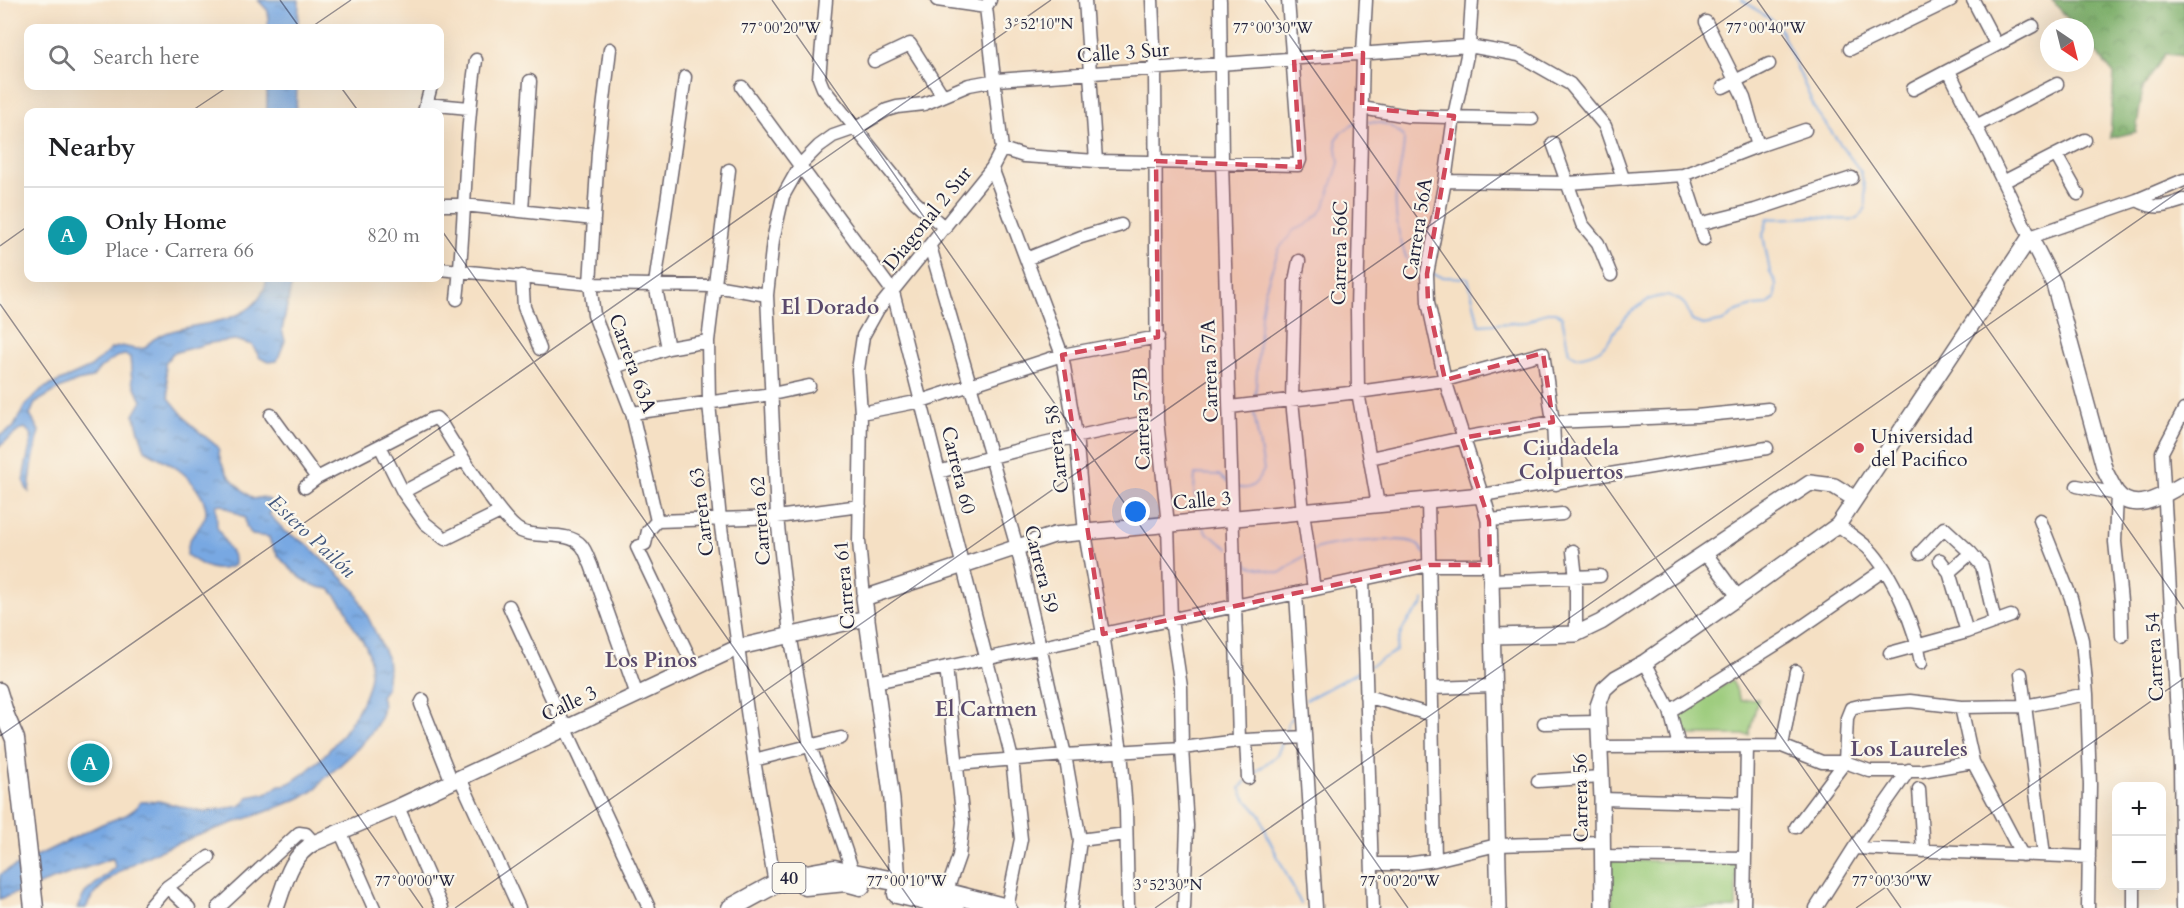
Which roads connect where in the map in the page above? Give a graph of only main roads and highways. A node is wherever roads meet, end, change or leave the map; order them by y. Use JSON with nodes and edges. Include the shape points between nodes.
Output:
{"nodes":[{"id":1,"x":2184,"y":484,"type":"edge"},
{"id":2,"x":1855,"y":499,"type":"junction"},
{"id":3,"x":864,"y":598,"type":"joint"},
{"id":4,"x":867,"y":618,"type":"junction"},
{"id":5,"x":1494,"y":636,"type":"junction"},
{"id":6,"x":0,"y":704,"type":"edge"},
{"id":7,"x":898,"y":882,"type":"junction"},
{"id":8,"x":33,"y":900,"type":"edge"},
{"id":9,"x":951,"y":900,"type":"edge"},
{"id":10,"x":908,"y":902,"type":"edge"},
{"id":11,"x":276,"y":908,"type":"edge"},
{"id":12,"x":731,"y":908,"type":"edge"},
{"id":13,"x":754,"y":908,"type":"edge"},
{"id":14,"x":1007,"y":908,"type":"edge"},
{"id":15,"x":1499,"y":908,"type":"edge"},
{"id":16,"x":1603,"y":908,"type":"edge"}],
"edges":[{"from":1,"to":2,"type":"main road","via":[[2148,503],[2132,502],[2117,494],[2105,471],[2054,285],[2030,237]]},
{"from":2,"to":5,"type":"main road","via":[[1834,486],[1810,483],[1601,622],[1576,634]]},
{"from":2,"to":16,"type":"main road","name":"Carrera 56","via":[[1838,525],[1604,689],[1598,706]]},
{"from":3,"to":4,"type":"main road","name":"Carrera 61"},
{"from":3,"to":5,"type":"main road","name":"Calle 3","via":[[1054,536],[1482,495],[1489,520]]},
{"from":4,"to":7,"type":"main road","name":"Carrera 61","via":[[892,800]]},
{"from":4,"to":11,"type":"main road","name":"Calle 3","via":[[739,647],[314,843],[293,862]]},
{"from":5,"to":15,"type":"main road"},
{"from":6,"to":8,"type":"highway","via":[[15,739]]},
{"from":7,"to":9,"type":"highway","number":"40"},
{"from":7,"to":12,"type":"highway","number":"40","via":[[834,869],[795,876]]},
{"from":9,"to":10,"type":"highway","number":"40"},
{"from":9,"to":14,"type":"highway","number":"40"},
{"from":10,"to":13,"type":"highway","number":"40","via":[[846,882],[813,884],[779,894]]}]}
